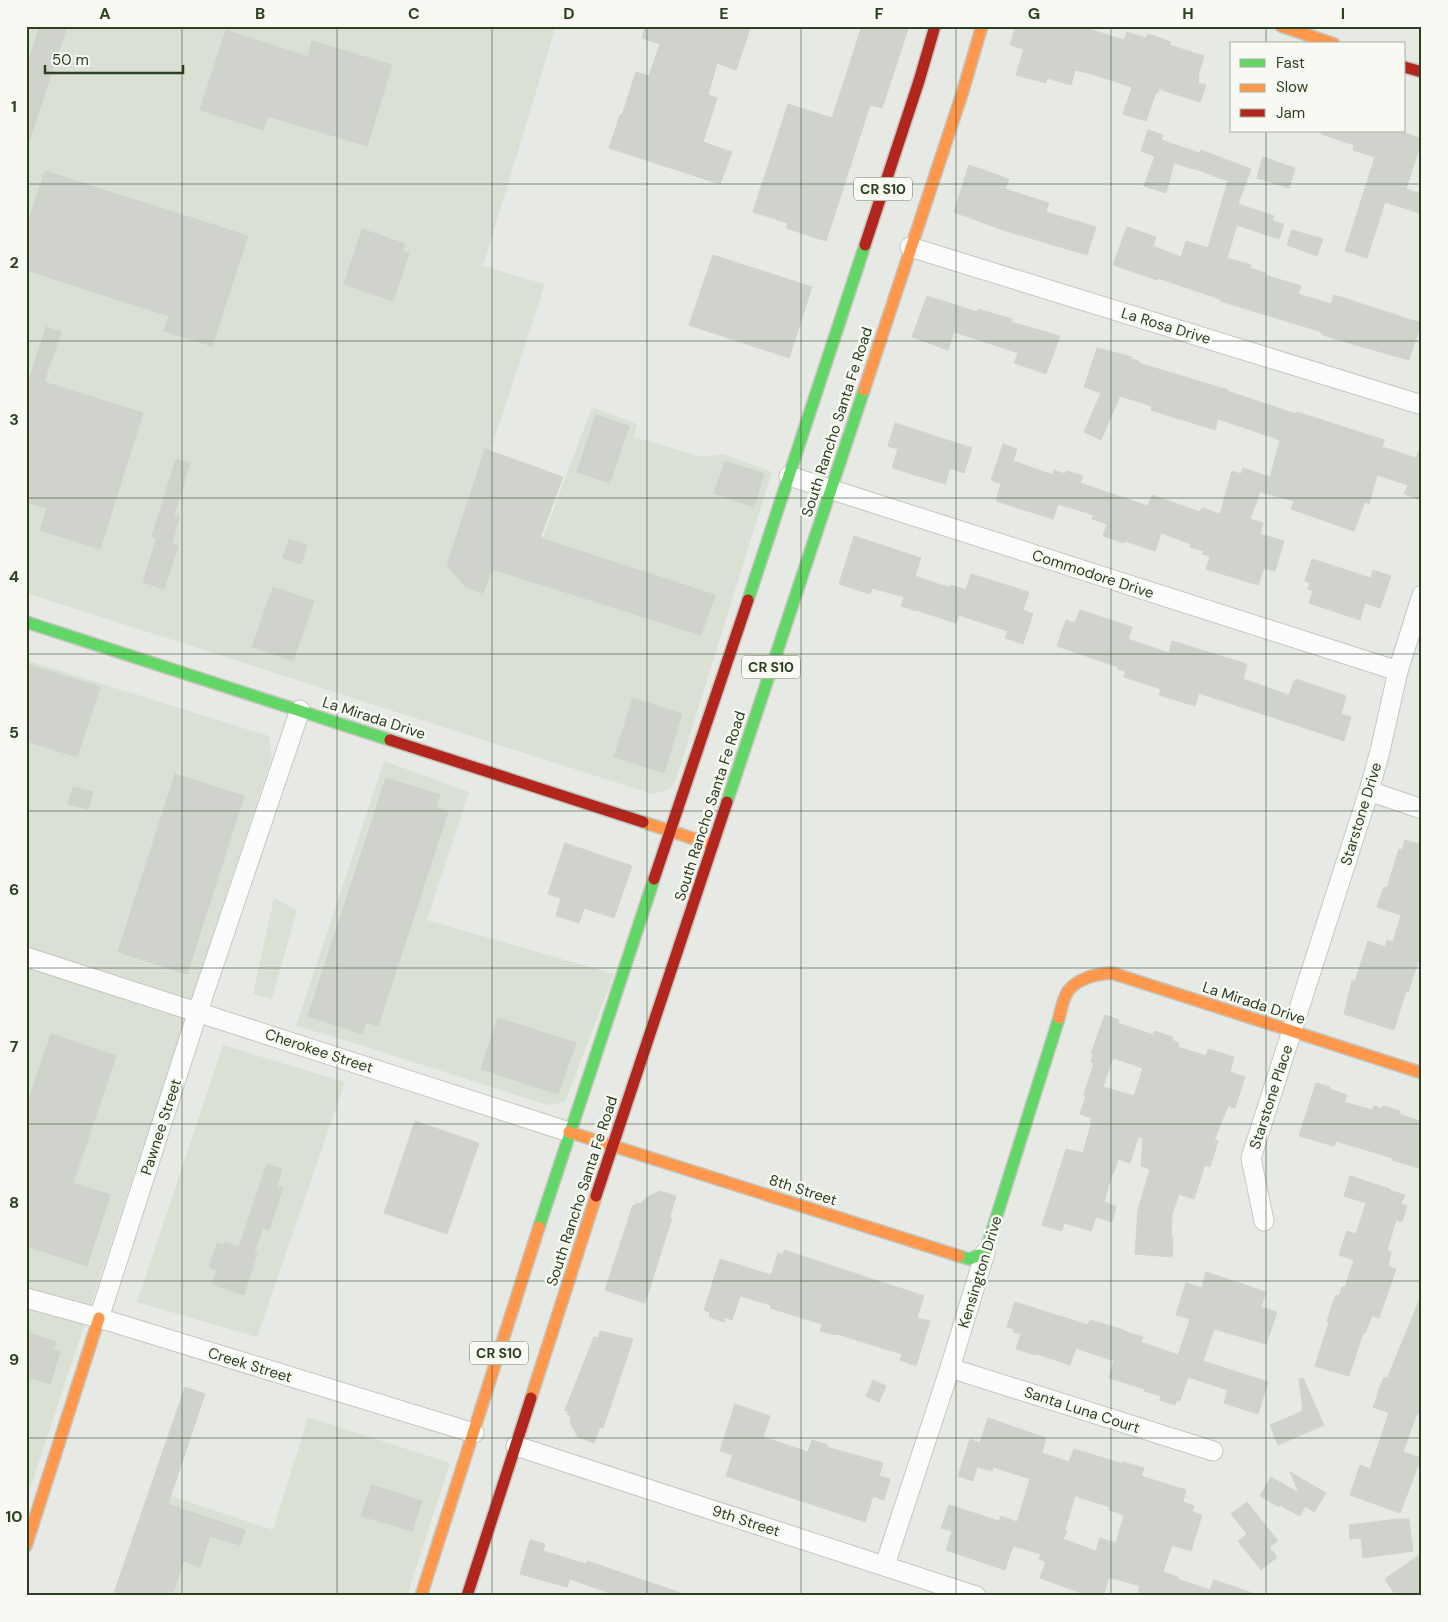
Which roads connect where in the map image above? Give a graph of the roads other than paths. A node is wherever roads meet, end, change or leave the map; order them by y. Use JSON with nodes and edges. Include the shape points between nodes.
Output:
{"nodes":[{"id":1,"x":935,"y":26,"type":"edge"},
{"id":2,"x":982,"y":26,"type":"edge"},
{"id":3,"x":1281,"y":26,"type":"edge"},
{"id":4,"x":1328,"y":42,"type":"edge"},
{"id":5,"x":1406,"y":68,"type":"edge"},
{"id":6,"x":1422,"y":72,"type":"edge"},
{"id":7,"x":910,"y":247,"type":"junction"},
{"id":8,"x":1422,"y":405,"type":"edge"},
{"id":9,"x":789,"y":476,"type":"junction"},
{"id":10,"x":831,"y":490,"type":"junction"},
{"id":11,"x":1422,"y":595,"type":"edge"},
{"id":12,"x":26,"y":622,"type":"edge"},
{"id":13,"x":1398,"y":671,"type":"junction"},
{"id":14,"x":300,"y":710,"type":"junction"},
{"id":15,"x":1369,"y":791,"type":"junction"},
{"id":16,"x":1422,"y":809,"type":"edge"},
{"id":17,"x":670,"y":831,"type":"junction"},
{"id":18,"x":713,"y":845,"type":"junction"},
{"id":19,"x":26,"y":957,"type":"edge"},
{"id":20,"x":1077,"y":981,"type":"joint"},
{"id":21,"x":198,"y":1012,"type":"junction"},
{"id":22,"x":1292,"y":1032,"type":"junction"},
{"id":23,"x":1422,"y":1073,"type":"edge"},
{"id":24,"x":569,"y":1132,"type":"junction"},
{"id":25,"x":612,"y":1145,"type":"junction"},
{"id":26,"x":1264,"y":1222,"type":"dead end"},
{"id":27,"x":986,"y":1254,"type":"junction"},
{"id":28,"x":26,"y":1298,"type":"edge"},
{"id":29,"x":99,"y":1318,"type":"junction"},
{"id":30,"x":950,"y":1368,"type":"junction"},
{"id":31,"x":474,"y":1433,"type":"junction"},
{"id":32,"x":516,"y":1446,"type":"junction"},
{"id":33,"x":1213,"y":1451,"type":"dead end"},
{"id":34,"x":26,"y":1546,"type":"edge"},
{"id":35,"x":885,"y":1566,"type":"junction"},
{"id":36,"x":421,"y":1596,"type":"edge"},
{"id":37,"x":467,"y":1596,"type":"edge"},
{"id":38,"x":976,"y":1596,"type":"edge"}],
"edges":[{"from":1,"to":9,"type":"main road","name":"South Rancho Santa Fe Road","number":"CR S10"},
{"from":2,"to":7,"type":"main road","name":"South Rancho Santa Fe Road","number":"CR S10"},
{"from":3,"to":4,"type":"main road"},
{"from":5,"to":6,"type":"main road"},
{"from":7,"to":8,"type":"street","name":"La Rosa Drive"},
{"from":7,"to":10,"type":"main road","name":"South Rancho Santa Fe Road","number":"CR S10"},
{"from":9,"to":10,"type":"street","name":"Commodore Drive"},
{"from":9,"to":17,"type":"main road","name":"South Rancho Santa Fe Road","number":"CR S10"},
{"from":10,"to":13,"type":"street","name":"Commodore Drive"},
{"from":10,"to":18,"type":"main road","name":"South Rancho Santa Fe Road","number":"CR S10"},
{"from":11,"to":13,"type":"street","name":"Starstone Drive"},
{"from":12,"to":14,"type":"main road","name":"La Mirada Drive"},
{"from":13,"to":15,"type":"street","name":"Starstone Drive"},
{"from":14,"to":17,"type":"main road","name":"La Mirada Drive"},
{"from":14,"to":21,"type":"street","name":"Pawnee Street"},
{"from":15,"to":16,"type":"street"},
{"from":15,"to":22,"type":"street","name":"Starstone Drive"},
{"from":17,"to":18,"type":"main road","name":"La Mirada Drive"},
{"from":17,"to":24,"type":"main road","name":"South Rancho Santa Fe Road","number":"CR S10"},
{"from":18,"to":25,"type":"main road","name":"South Rancho Santa Fe Road","number":"CR S10"},
{"from":19,"to":21,"type":"street","name":"Cherokee Street"},
{"from":20,"to":22,"type":"main road","name":"La Mirada Drive","via":[[1096,973],[1112,972]]},
{"from":20,"to":27,"type":"main road","name":"Kensington Drive","via":[[1066,992]]},
{"from":21,"to":24,"type":"street","name":"Cherokee Street"},
{"from":21,"to":29,"type":"street","name":"Pawnee Street"},
{"from":22,"to":23,"type":"main road","name":"La Mirada Drive"},
{"from":22,"to":26,"type":"street","name":"Starstone Place","via":[[1252,1158]]},
{"from":24,"to":25,"type":"main road","name":"Cherokee Street"},
{"from":24,"to":31,"type":"main road","name":"South Rancho Santa Fe Road","number":"CR S10"},
{"from":25,"to":27,"type":"main road","name":"8th Street","via":[[969,1259]]},
{"from":25,"to":32,"type":"main road","name":"South Rancho Santa Fe Road","number":"CR S10"},
{"from":27,"to":30,"type":"street","name":"Kensington Drive"},
{"from":28,"to":29,"type":"street","name":"Creek Street"},
{"from":29,"to":31,"type":"street","name":"Creek Street"},
{"from":29,"to":34,"type":"main road","name":"Pawnee Street"},
{"from":30,"to":33,"type":"street","name":"Santa Luna Court"},
{"from":30,"to":35,"type":"street","name":"Kensington Drive"},
{"from":31,"to":36,"type":"main road","name":"South Rancho Santa Fe Road","number":"CR S10"},
{"from":32,"to":35,"type":"street","name":"9th Street"},
{"from":32,"to":37,"type":"main road","name":"South Rancho Santa Fe Road","number":"CR S10"},
{"from":35,"to":38,"type":"street","name":"9th Street"}]}
